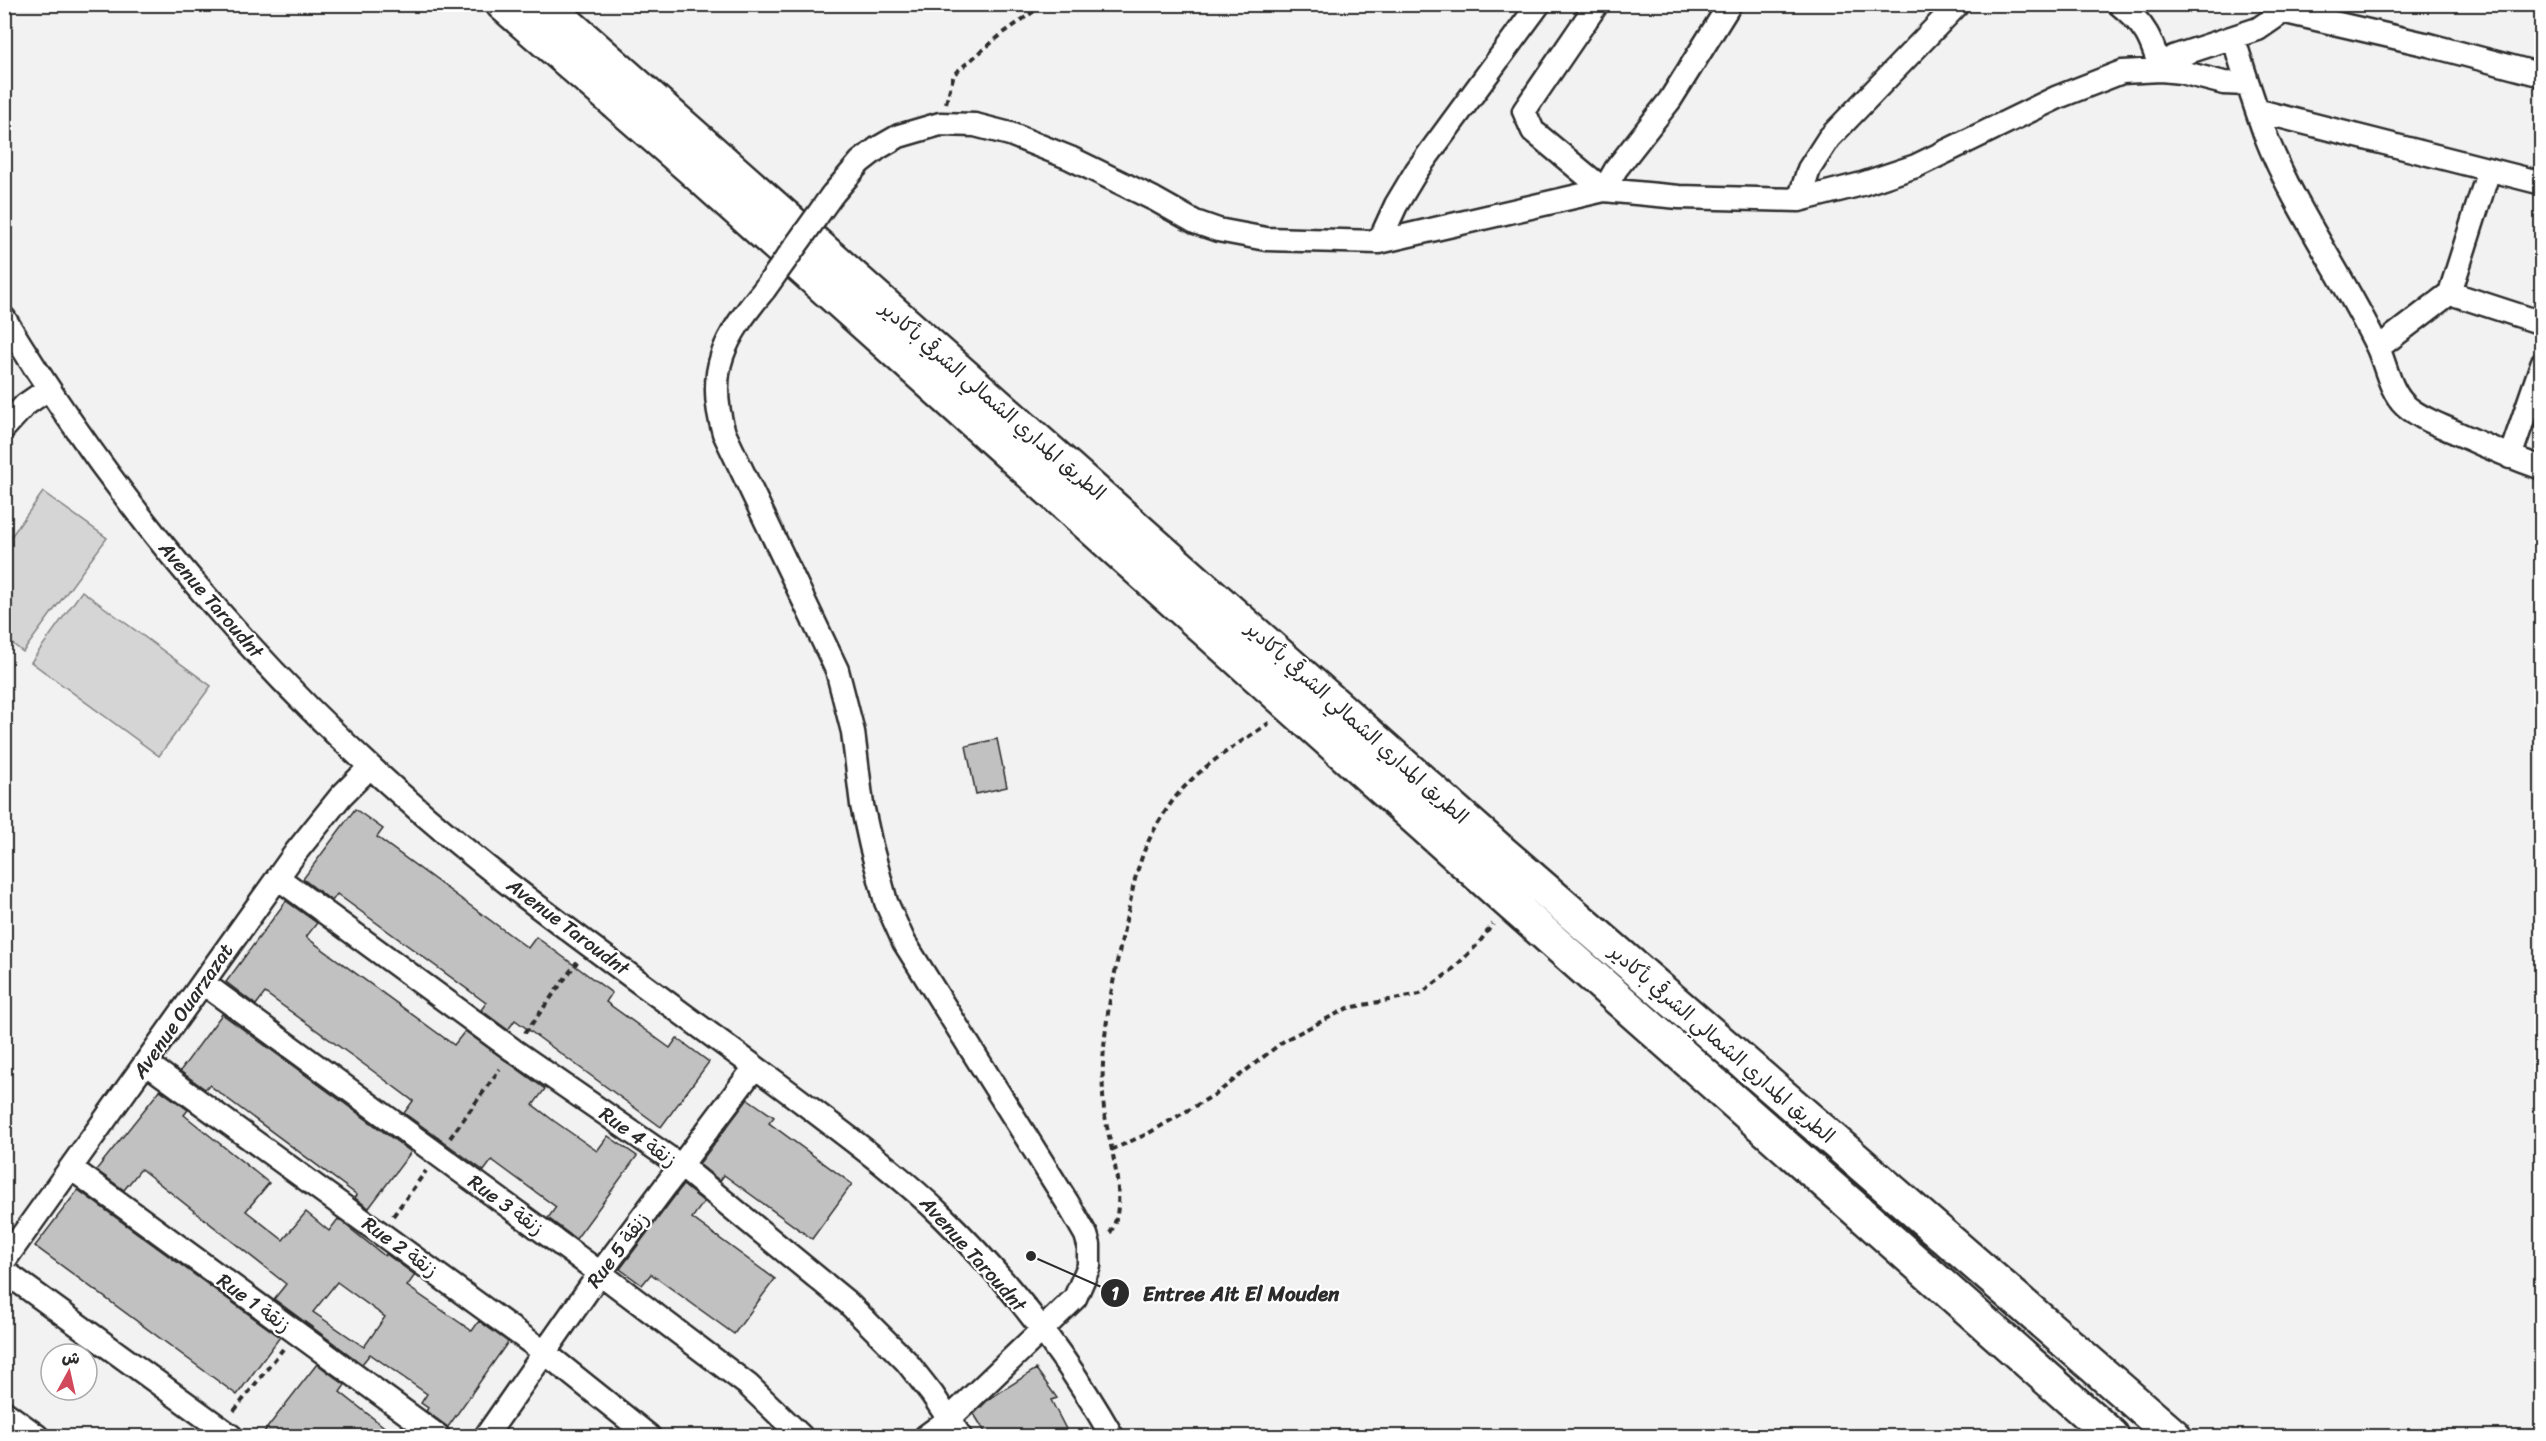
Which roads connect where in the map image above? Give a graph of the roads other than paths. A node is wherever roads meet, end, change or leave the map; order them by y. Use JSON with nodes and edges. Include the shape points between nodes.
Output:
{"nodes":[{"id":1,"x":503,"y":4,"type":"edge"},
{"id":2,"x":545,"y":4,"type":"edge"},
{"id":3,"x":1539,"y":4,"type":"edge"},
{"id":4,"x":1597,"y":4,"type":"edge"},
{"id":5,"x":1730,"y":4,"type":"edge"},
{"id":6,"x":1958,"y":4,"type":"edge"},
{"id":7,"x":2119,"y":4,"type":"edge"},
{"id":8,"x":2290,"y":8,"type":"edge"},
{"id":9,"x":2235,"y":39,"type":"junction"},
{"id":10,"x":2162,"y":70,"type":"junction"},
{"id":11,"x":2541,"y":75,"type":"edge"},
{"id":12,"x":2246,"y":84,"type":"junction"},
{"id":13,"x":2259,"y":111,"type":"junction"},
{"id":14,"x":2489,"y":170,"type":"junction"},
{"id":15,"x":2541,"y":183,"type":"edge"},
{"id":16,"x":1604,"y":190,"type":"junction"},
{"id":17,"x":1799,"y":200,"type":"junction"},
{"id":18,"x":1379,"y":242,"type":"junction"},
{"id":19,"x":2450,"y":292,"type":"junction"},
{"id":20,"x":4,"y":318,"type":"edge"},
{"id":21,"x":2541,"y":323,"type":"edge"},
{"id":22,"x":2378,"y":348,"type":"junction"},
{"id":23,"x":2541,"y":364,"type":"edge"},
{"id":24,"x":48,"y":389,"type":"junction"},
{"id":25,"x":4,"y":428,"type":"edge"},
{"id":26,"x":2510,"y":457,"type":"junction"},
{"id":27,"x":2541,"y":468,"type":"edge"},
{"id":28,"x":369,"y":768,"type":"junction"},
{"id":29,"x":278,"y":878,"type":"junction"},
{"id":30,"x":202,"y":983,"type":"junction"},
{"id":31,"x":146,"y":1063,"type":"junction"},
{"id":32,"x":755,"y":1066,"type":"junction"},
{"id":33,"x":681,"y":1167,"type":"junction"},
{"id":34,"x":71,"y":1168,"type":"junction"},
{"id":35,"x":4,"y":1261,"type":"edge"},
{"id":36,"x":4,"y":1270,"type":"edge"},
{"id":37,"x":600,"y":1273,"type":"junction"},
{"id":38,"x":1041,"y":1329,"type":"junction"},
{"id":39,"x":544,"y":1352,"type":"junction"},
{"id":40,"x":4,"y":1412,"type":"edge"},
{"id":41,"x":955,"y":1428,"type":"edge"},
{"id":42,"x":226,"y":1432,"type":"edge"},
{"id":43,"x":37,"y":1437,"type":"edge"},
{"id":44,"x":438,"y":1437,"type":"edge"},
{"id":45,"x":486,"y":1437,"type":"edge"},
{"id":46,"x":649,"y":1437,"type":"edge"},
{"id":47,"x":801,"y":1437,"type":"edge"},
{"id":48,"x":926,"y":1437,"type":"edge"},
{"id":49,"x":1112,"y":1437,"type":"edge"},
{"id":50,"x":2112,"y":1437,"type":"edge"},
{"id":51,"x":2174,"y":1437,"type":"edge"}],
"edges":[{"from":1,"to":50,"type":"highway","name":"الطريق المداري الشمالي الشرقي بأكادير"},
{"from":2,"to":51,"type":"highway","name":"الطريق المداري الشمالي الشرقي بأكادير","via":[[1498,849]]},
{"from":3,"to":18,"type":"street","via":[[1417,170]]},
{"from":4,"to":16,"type":"street","via":[[1524,111],[1533,131]]},
{"from":5,"to":16,"type":"street","via":[[1670,100]]},
{"from":6,"to":17,"type":"street","via":[[1828,138],[1809,169]]},
{"from":7,"to":10,"type":"street","via":[[2150,36]]},
{"from":8,"to":9,"type":"street"},
{"from":8,"to":11,"type":"street"},
{"from":9,"to":10,"type":"street","via":[[2182,53]]},
{"from":9,"to":12,"type":"street"},
{"from":10,"to":12,"type":"street"},
{"from":10,"to":17,"type":"street","via":[[2121,72],[2058,97],[1916,165]]},
{"from":12,"to":13,"type":"street"},
{"from":13,"to":14,"type":"street"},
{"from":13,"to":22,"type":"street","via":[[2265,134],[2291,187]]},
{"from":14,"to":15,"type":"street"},
{"from":14,"to":19,"type":"street"},
{"from":16,"to":17,"type":"street","via":[[1679,197]]},
{"from":16,"to":18,"type":"street"},
{"from":18,"to":38,"type":"street","bridge":true,"via":[[1266,239],[1226,232],[1195,222],[1112,177],[1010,134],[975,125],[939,124],[899,136],[861,162],[738,321],[722,354],[717,397],[724,433],[837,670],[853,732],[871,846],[894,920],[1086,1235],[1089,1266],[1075,1298]]},
{"from":19,"to":21,"type":"street"},
{"from":19,"to":22,"type":"street"},
{"from":20,"to":24,"type":"street","name":"Avenue Taroudnt"},
{"from":22,"to":26,"type":"street","via":[[2392,387],[2404,405],[2427,420]]},
{"from":23,"to":26,"type":"street"},
{"from":24,"to":25,"type":"street","via":[[25,405]]},
{"from":24,"to":28,"type":"street","name":"Avenue Taroudnt","via":[[196,588]]},
{"from":26,"to":27,"type":"street"},
{"from":28,"to":29,"type":"street","name":"Avenue Ouarzazat","via":[[316,826]]},
{"from":28,"to":32,"type":"street","name":"Avenue Taroudnt","via":[[486,866]]},
{"from":29,"to":30,"type":"street","name":"Avenue Ouarzazat"},
{"from":29,"to":33,"type":"street","name":"Rue 4 زنقة"},
{"from":30,"to":31,"type":"street","name":"Avenue Ouarzazat"},
{"from":30,"to":37,"type":"street","name":"Rue 3 زنقة"},
{"from":31,"to":34,"type":"street","name":"Avenue Ouarzazat"},
{"from":31,"to":39,"type":"street","name":"Rue 2 زنقة"},
{"from":32,"to":33,"type":"street","name":"Rue 5 زنقة"},
{"from":32,"to":38,"type":"street","name":"Avenue Taroudnt","via":[[918,1193],[967,1241]]},
{"from":33,"to":37,"type":"street","name":"Rue 5 زنقة"},
{"from":33,"to":41,"type":"street","name":"Rue 4 زنقة","via":[[863,1317],[906,1361]]},
{"from":34,"to":35,"type":"street","name":"Avenue Ouarzazat"},
{"from":34,"to":44,"type":"street","name":"Rue 1 زنقة"},
{"from":36,"to":42,"type":"street"},
{"from":37,"to":39,"type":"street","name":"Rue 5 زنقة"},
{"from":37,"to":47,"type":"street","name":"Rue 3 زنقة","via":[[748,1385]]},
{"from":38,"to":41,"type":"street"},
{"from":38,"to":49,"type":"street","name":"Avenue Taroudnt"},
{"from":39,"to":45,"type":"street","name":"Rue 5 زنقة"},
{"from":39,"to":46,"type":"street","name":"Rue 2 زنقة"},
{"from":40,"to":43,"type":"street"},
{"from":41,"to":48,"type":"street"}]}
